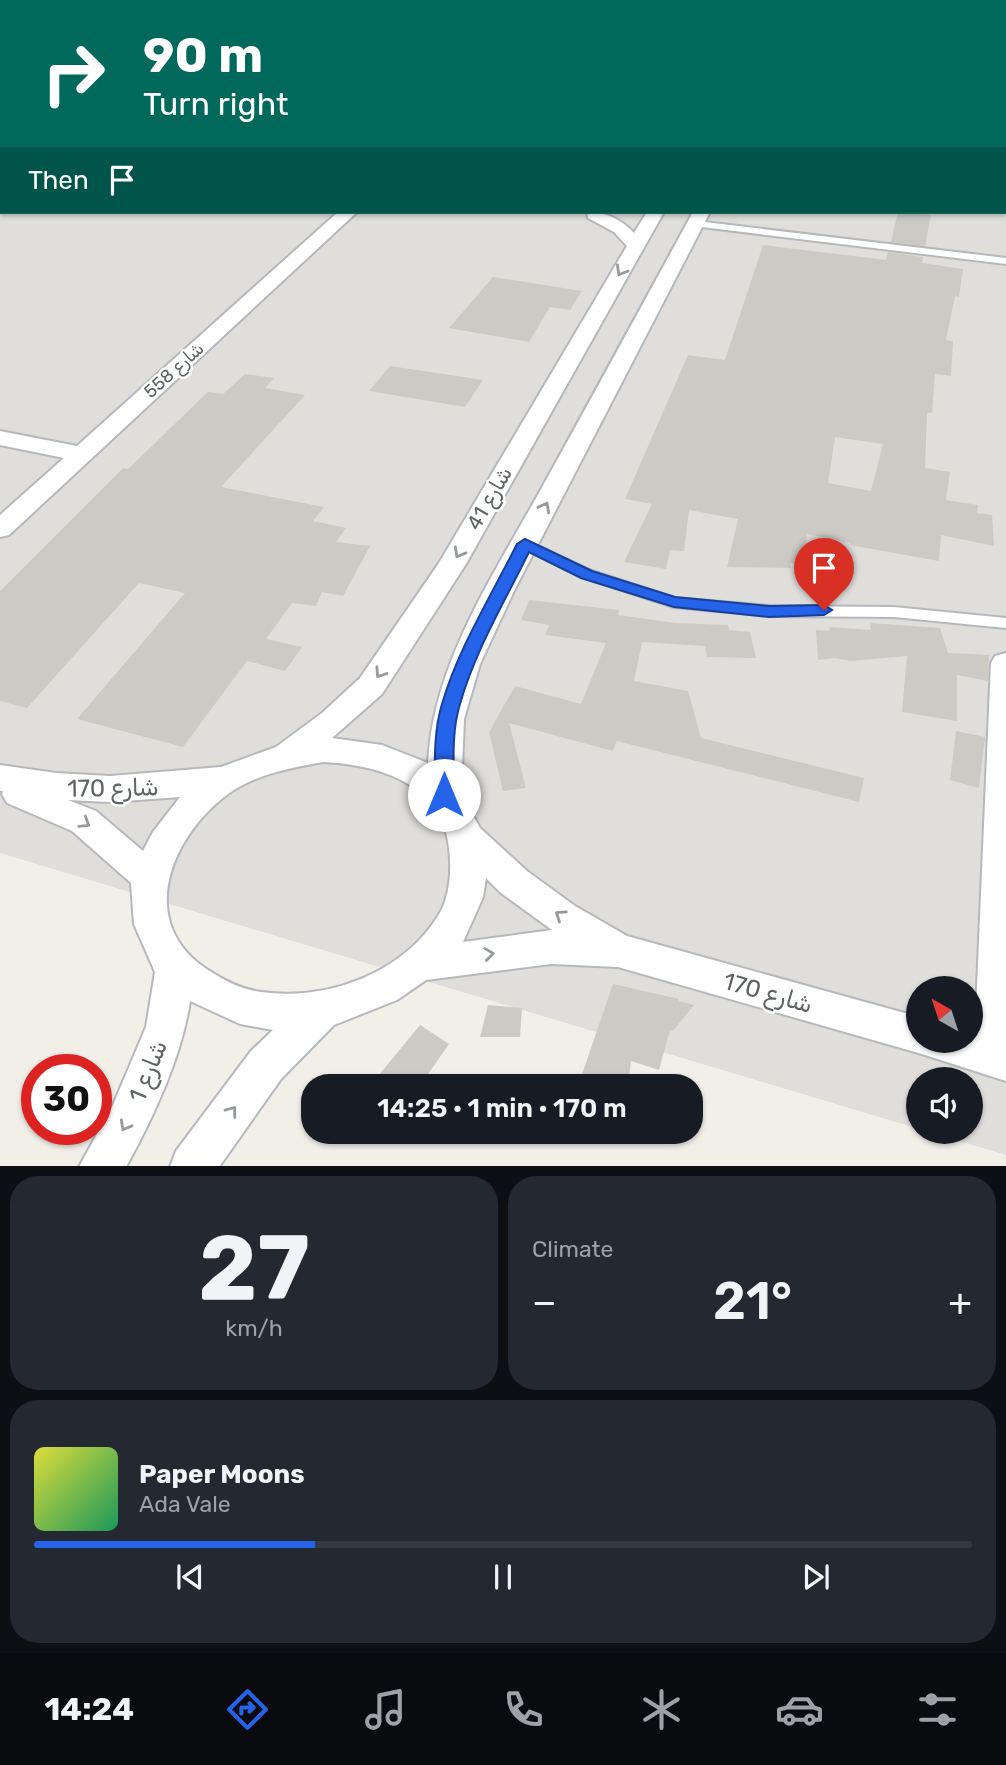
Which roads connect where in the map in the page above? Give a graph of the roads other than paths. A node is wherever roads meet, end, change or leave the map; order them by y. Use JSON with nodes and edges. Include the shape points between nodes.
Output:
{"nodes":[{"id":1,"x":346,"y":214,"type":"edge"},
{"id":2,"x":587,"y":214,"type":"edge"},
{"id":3,"x":655,"y":214,"type":"edge"},
{"id":4,"x":699,"y":218,"type":"edge"},
{"id":5,"x":636,"y":245,"type":"junction"},
{"id":6,"x":1006,"y":261,"type":"edge"},
{"id":7,"x":0,"y":438,"type":"edge"},
{"id":8,"x":82,"y":454,"type":"junction"},
{"id":9,"x":0,"y":529,"type":"edge"},
{"id":10,"x":525,"y":544,"type":"junction"},
{"id":11,"x":1006,"y":623,"type":"edge"},
{"id":12,"x":1006,"y":663,"type":"edge"},
{"id":13,"x":286,"y":755,"type":"junction"},
{"id":14,"x":0,"y":778,"type":"edge"},
{"id":15,"x":226,"y":778,"type":"junction"},
{"id":16,"x":0,"y":788,"type":"edge"},
{"id":17,"x":444,"y":795,"type":"junction"},
{"id":18,"x":468,"y":838,"type":"junction"},
{"id":19,"x":149,"y":877,"type":"junction"},
{"id":20,"x":618,"y":950,"type":"junction"},
{"id":21,"x":421,"y":964,"type":"junction"},
{"id":22,"x":175,"y":968,"type":"junction"},
{"id":23,"x":321,"y":1010,"type":"junction"},
{"id":24,"x":906,"y":1032,"type":"edge"},
{"id":25,"x":982,"y":1054,"type":"edge"},
{"id":26,"x":1000,"y":1059,"type":"edge"},
{"id":27,"x":102,"y":1166,"type":"edge"},
{"id":28,"x":193,"y":1166,"type":"edge"}],
"edges":[{"from":1,"to":8,"type":"street","name":"شارع 558"},
{"from":2,"to":5,"type":"street","via":[[620,228]]},
{"from":3,"to":5,"type":"street","name":"شارع 41"},
{"from":4,"to":6,"type":"lane"},
{"from":10,"to":4,"type":"street","one_way":true},
{"from":5,"to":13,"type":"street","name":"شارع 41","one_way":true,"via":[[452,564],[371,686]]},
{"from":7,"to":8,"type":"street"},
{"from":8,"to":9,"type":"street","name":"شارع 558"},
{"from":10,"to":11,"type":"lane","via":[[587,574],[674,602],[769,611],[894,612]]},
{"from":10,"to":17,"type":"street","via":[[450,706]]},
{"from":12,"to":26,"type":"street"},
{"from":13,"to":15,"type":"street"},
{"from":13,"to":17,"type":"street","via":[[323,750],[369,754],[421,775]]},
{"from":14,"to":15,"type":"street","name":"شارع 170","via":[[50,788],[116,790]]},
{"from":15,"to":19,"type":"street","via":[[191,804],[165,838]]},
{"from":16,"to":19,"type":"street","name":"شارع 170","one_way":true,"via":[[85,821]]},
{"from":17,"to":18,"type":"street"},
{"from":20,"to":18,"type":"street","name":"شارع 170","one_way":true,"via":[[514,882]]},
{"from":18,"to":21,"type":"street","via":[[470,880],[455,924]]},
{"from":19,"to":22,"type":"street","via":[[151,924]]},
{"from":21,"to":20,"type":"street","name":"شارع 170","one_way":true,"via":[[551,947]]},
{"from":20,"to":24,"type":"street","name":"شارع 170"},
{"from":21,"to":23,"type":"street","via":[[376,993]]},
{"from":22,"to":23,"type":"street","via":[[214,997],[264,1011]]},
{"from":22,"to":27,"type":"street","name":"شارع 1","one_way":true,"via":[[166,1027],[128,1120]]},
{"from":28,"to":23,"type":"street","one_way":true,"via":[[266,1065]]},
{"from":25,"to":26,"type":"street"}]}
